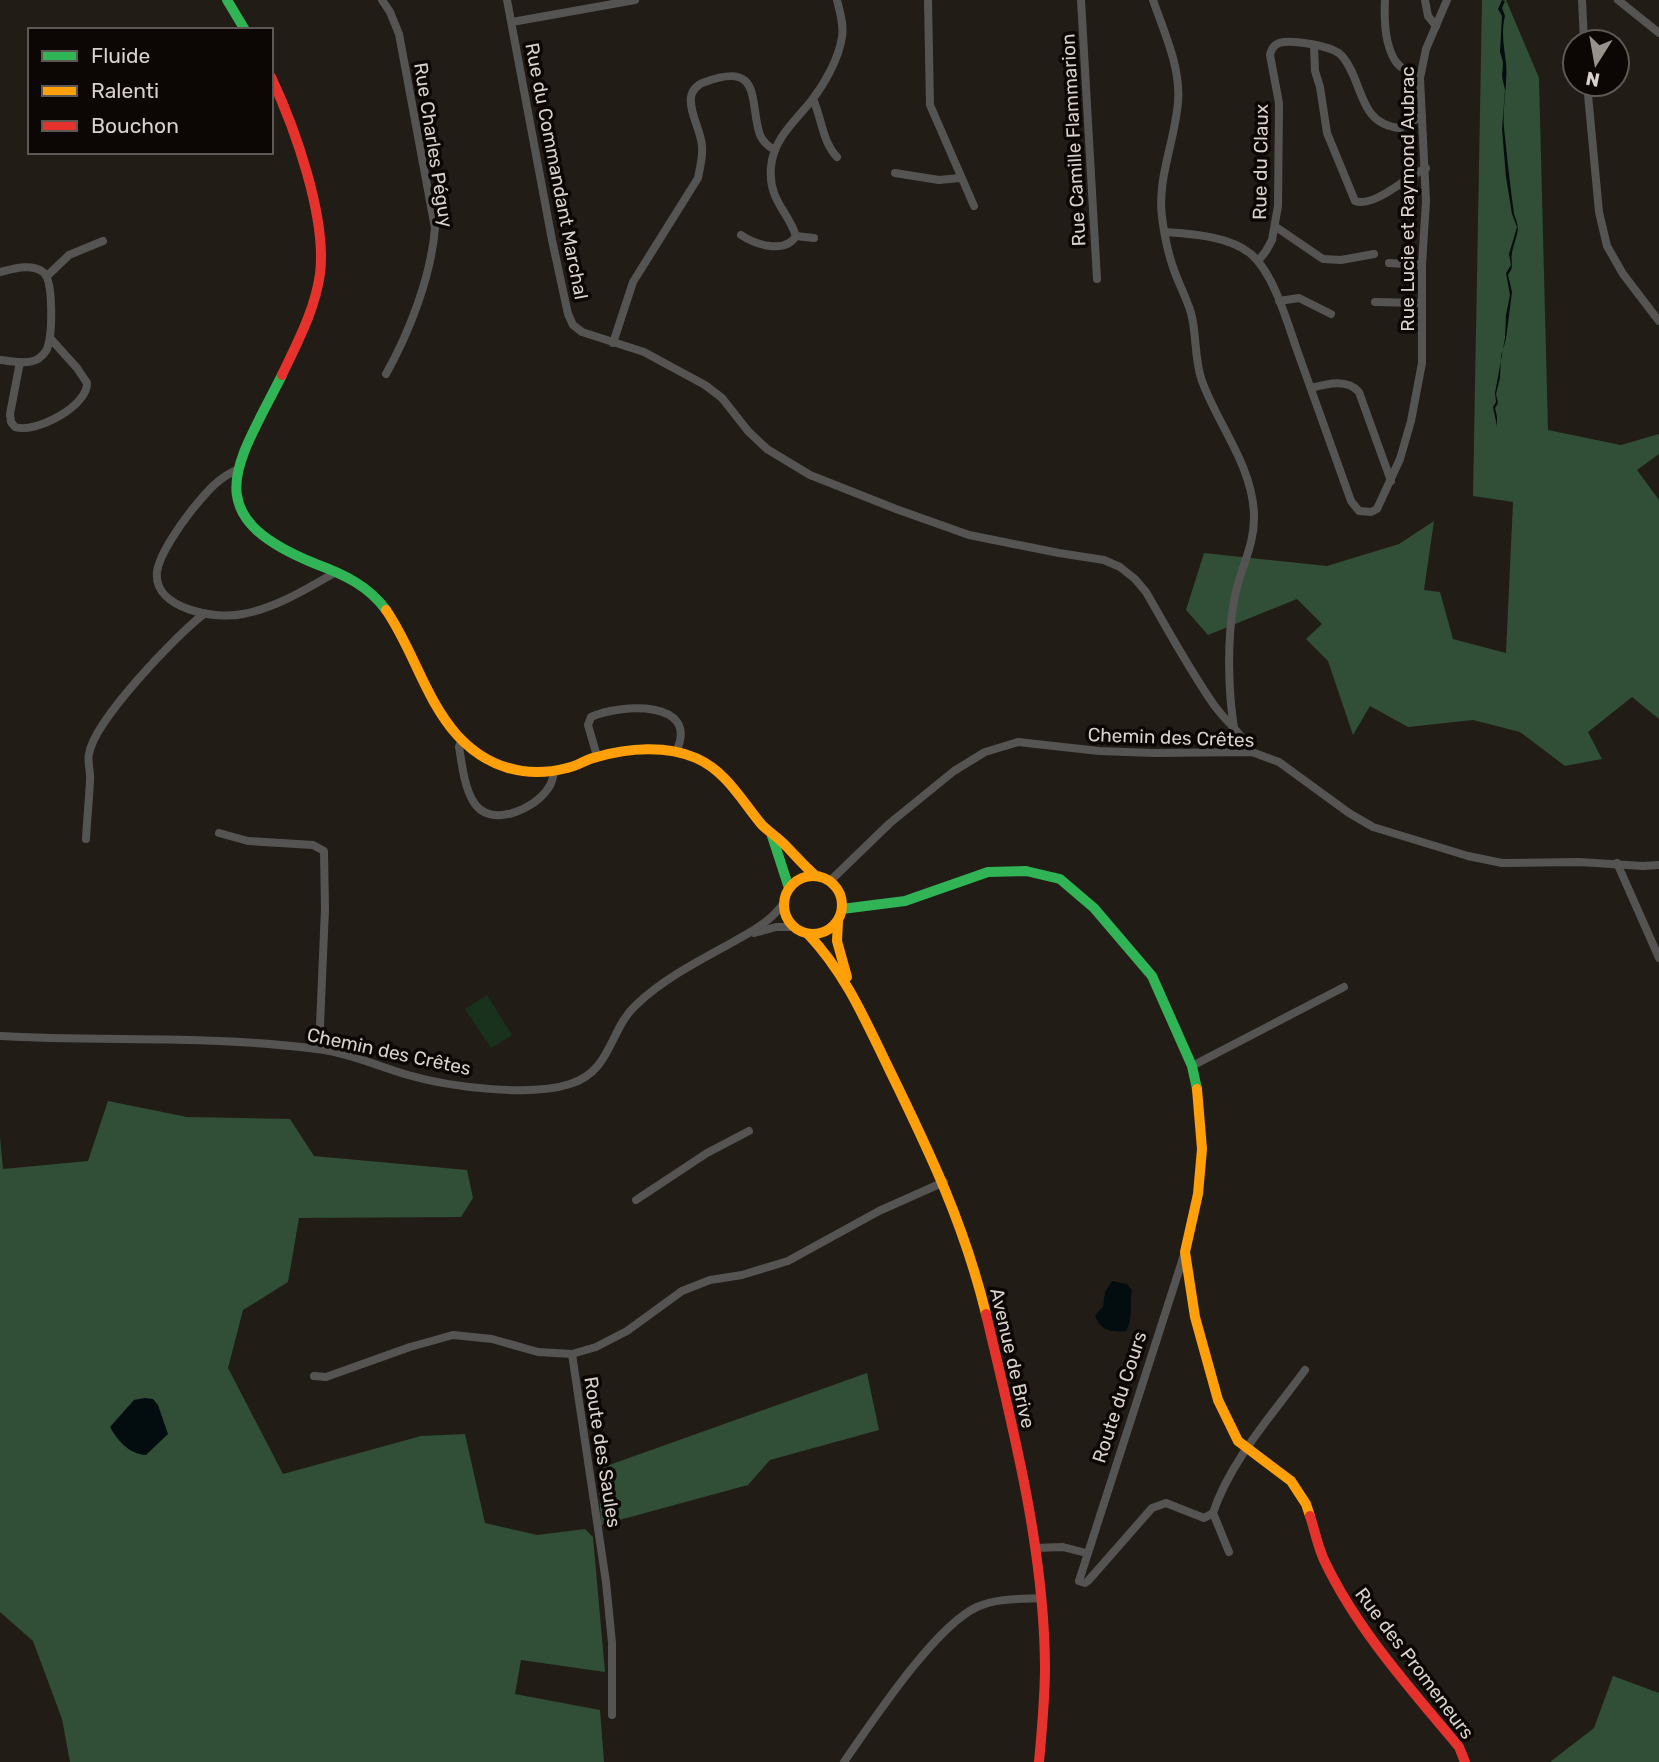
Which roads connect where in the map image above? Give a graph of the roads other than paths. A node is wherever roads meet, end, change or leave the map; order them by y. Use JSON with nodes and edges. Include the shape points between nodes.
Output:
{"nodes":[{"id":1,"x":227,"y":0,"type":"edge"},
{"id":2,"x":382,"y":0,"type":"edge"},
{"id":3,"x":508,"y":0,"type":"edge"},
{"id":4,"x":635,"y":0,"type":"edge"},
{"id":5,"x":837,"y":0,"type":"edge"},
{"id":6,"x":928,"y":0,"type":"edge"},
{"id":7,"x":1081,"y":0,"type":"edge"},
{"id":8,"x":1153,"y":0,"type":"edge"},
{"id":9,"x":1385,"y":0,"type":"edge"},
{"id":10,"x":1425,"y":0,"type":"edge"},
{"id":11,"x":1447,"y":0,"type":"edge"},
{"id":12,"x":1582,"y":0,"type":"edge"},
{"id":13,"x":1618,"y":0,"type":"edge"},
{"id":14,"x":512,"y":22,"type":"junction"},
{"id":15,"x":1436,"y":26,"type":"junction"},
{"id":16,"x":245,"y":28,"type":"edge"},
{"id":17,"x":1583,"y":28,"type":"edge"},
{"id":18,"x":1659,"y":33,"type":"edge"},
{"id":19,"x":1314,"y":45,"type":"junction"},
{"id":20,"x":1420,"y":78,"type":"junction"},
{"id":21,"x":273,"y":82,"type":"edge"},
{"id":22,"x":1588,"y":98,"type":"edge"},
{"id":23,"x":813,"y":99,"type":"junction"},
{"id":24,"x":1422,"y":116,"type":"junction"},
{"id":25,"x":775,"y":150,"type":"junction"},
{"id":26,"x":837,"y":157,"type":"dead end"},
{"id":27,"x":1426,"y":168,"type":"junction"},
{"id":28,"x":895,"y":173,"type":"dead end"},
{"id":29,"x":961,"y":178,"type":"junction"},
{"id":30,"x":974,"y":206,"type":"dead end"},
{"id":31,"x":1276,"y":227,"type":"junction"},
{"id":32,"x":1165,"y":232,"type":"junction"},
{"id":33,"x":741,"y":235,"type":"dead end"},
{"id":34,"x":796,"y":236,"type":"junction"},
{"id":35,"x":814,"y":238,"type":"dead end"},
{"id":36,"x":103,"y":241,"type":"dead end"},
{"id":37,"x":1374,"y":254,"type":"dead end"},
{"id":38,"x":1258,"y":261,"type":"junction"},
{"id":39,"x":1390,"y":263,"type":"dead end"},
{"id":40,"x":1422,"y":265,"type":"junction"},
{"id":41,"x":0,"y":272,"type":"edge"},
{"id":42,"x":47,"y":276,"type":"junction"},
{"id":43,"x":1097,"y":279,"type":"dead end"},
{"id":44,"x":1279,"y":300,"type":"junction"},
{"id":45,"x":1375,"y":302,"type":"dead end"},
{"id":46,"x":1421,"y":303,"type":"junction"},
{"id":47,"x":1331,"y":314,"type":"dead end"},
{"id":48,"x":1659,"y":321,"type":"edge"},
{"id":49,"x":50,"y":338,"type":"junction"},
{"id":50,"x":613,"y":343,"type":"junction"},
{"id":51,"x":0,"y":359,"type":"edge"},
{"id":52,"x":20,"y":362,"type":"junction"},
{"id":53,"x":386,"y":374,"type":"dead end"},
{"id":54,"x":1311,"y":388,"type":"junction"},
{"id":55,"x":239,"y":469,"type":"junction"},
{"id":56,"x":1391,"y":481,"type":"junction"},
{"id":57,"x":336,"y":572,"type":"junction"},
{"id":58,"x":204,"y":614,"type":"junction"},
{"id":59,"x":1234,"y":728,"type":"junction"},
{"id":60,"x":463,"y":739,"type":"junction"},
{"id":61,"x":676,"y":752,"type":"junction"},
{"id":62,"x":1252,"y":752,"type":"junction"},
{"id":63,"x":597,"y":756,"type":"junction"},
{"id":64,"x":555,"y":772,"type":"junction"},
{"id":65,"x":219,"y":833,"type":"dead end"},
{"id":66,"x":772,"y":836,"type":"junction"},
{"id":67,"x":86,"y":839,"type":"dead end"},
{"id":68,"x":1617,"y":863,"type":"junction"},
{"id":69,"x":1659,"y":865,"type":"edge"},
{"id":70,"x":816,"y":876,"type":"junction"},
{"id":71,"x":830,"y":881,"type":"junction"},
{"id":72,"x":789,"y":888,"type":"junction"},
{"id":73,"x":783,"y":904,"type":"junction"},
{"id":74,"x":842,"y":909,"type":"junction"},
{"id":75,"x":838,"y":921,"type":"junction"},
{"id":76,"x":793,"y":927,"type":"junction"},
{"id":77,"x":751,"y":933,"type":"junction"},
{"id":78,"x":808,"y":934,"type":"junction"},
{"id":79,"x":1659,"y":958,"type":"edge"},
{"id":80,"x":849,"y":986,"type":"junction"},
{"id":81,"x":1344,"y":987,"type":"dead end"},
{"id":82,"x":0,"y":1036,"type":"edge"},
{"id":83,"x":319,"y":1049,"type":"junction"},
{"id":84,"x":1192,"y":1066,"type":"junction"},
{"id":85,"x":749,"y":1131,"type":"dead end"},
{"id":86,"x":944,"y":1182,"type":"junction"},
{"id":87,"x":636,"y":1200,"type":"dead end"},
{"id":88,"x":1185,"y":1252,"type":"junction"},
{"id":89,"x":572,"y":1354,"type":"junction"},
{"id":90,"x":1305,"y":1370,"type":"dead end"},
{"id":91,"x":314,"y":1376,"type":"dead end"},
{"id":92,"x":1247,"y":1450,"type":"junction"},
{"id":93,"x":1213,"y":1513,"type":"junction"},
{"id":94,"x":1035,"y":1548,"type":"junction"},
{"id":95,"x":1229,"y":1552,"type":"dead end"},
{"id":96,"x":1086,"y":1553,"type":"junction"},
{"id":97,"x":1042,"y":1598,"type":"junction"},
{"id":98,"x":612,"y":1715,"type":"dead end"},
{"id":99,"x":844,"y":1762,"type":"edge"},
{"id":100,"x":1039,"y":1762,"type":"edge"},
{"id":101,"x":1465,"y":1762,"type":"edge"}],
"edges":[{"from":1,"to":16,"type":"street"},
{"from":2,"to":53,"type":"street","name":"Rue Charles Péguy","via":[[399,34],[435,228],[407,332]]},
{"from":3,"to":14,"type":"street","name":"Rue du Commandant Marchal"},
{"from":4,"to":14,"type":"street"},
{"from":5,"to":23,"type":"street","via":[[842,20],[838,54]]},
{"from":6,"to":29,"type":"street","via":[[930,105]]},
{"from":7,"to":43,"type":"street","name":"Rue Camille Flammarion"},
{"from":8,"to":32,"type":"street","via":[[1177,79],[1178,100],[1162,183]]},
{"from":9,"to":20,"type":"street","via":[[1385,24],[1395,61]]},
{"from":10,"to":15,"type":"street"},
{"from":11,"to":15,"type":"street","name":"Rue Lucie et Raymond Aubrac"},
{"from":12,"to":17,"type":"street"},
{"from":13,"to":18,"type":"street"},
{"from":14,"to":50,"type":"street","name":"Rue du Commandant Marchal","via":[[568,314],[582,332]]},
{"from":15,"to":20,"type":"street","name":"Rue Lucie et Raymond Aubrac"},
{"from":19,"to":24,"type":"street","name":"Rue du Claux","via":[[1335,49],[1343,57],[1368,111],[1385,125],[1400,128]]},
{"from":19,"to":27,"type":"street","via":[[1326,133],[1355,201],[1373,201]]},
{"from":19,"to":31,"type":"street","name":"Rue du Claux","via":[[1279,43],[1270,55],[1280,122]]},
{"from":20,"to":24,"type":"street","name":"Rue Lucie et Raymond Aubrac"},
{"from":21,"to":55,"type":"street","via":[[301,151],[320,237],[320,274],[306,323],[246,445]]},
{"from":22,"to":48,"type":"street","via":[[1606,246]]},
{"from":23,"to":25,"type":"street"},
{"from":23,"to":26,"type":"street","via":[[824,135]]},
{"from":24,"to":27,"type":"street","name":"Rue Lucie et Raymond Aubrac"},
{"from":25,"to":34,"type":"street","via":[[773,187]]},
{"from":25,"to":50,"type":"street","via":[[760,136],[755,100],[746,82],[720,77],[694,90],[691,99],[702,144],[698,178],[633,282]]},
{"from":27,"to":40,"type":"street","name":"Rue Lucie et Raymond Aubrac"},
{"from":28,"to":29,"type":"street","via":[[939,180]]},
{"from":29,"to":30,"type":"street"},
{"from":31,"to":37,"type":"street","via":[[1323,260]]},
{"from":31,"to":38,"type":"street","name":"Rue du Claux"},
{"from":32,"to":38,"type":"street","name":"Rue Lucie et Raymond Aubrac","via":[[1234,244]]},
{"from":32,"to":59,"type":"street","via":[[1172,266],[1192,317],[1201,379],[1245,471],[1254,510],[1254,535],[1233,610]]},
{"from":33,"to":34,"type":"street","via":[[778,247],[792,243]]},
{"from":34,"to":35,"type":"street"},
{"from":36,"to":42,"type":"street","via":[[69,255]]},
{"from":38,"to":44,"type":"street","name":"Rue Lucie et Raymond Aubrac"},
{"from":39,"to":40,"type":"street"},
{"from":40,"to":46,"type":"street","name":"Rue Lucie et Raymond Aubrac"},
{"from":41,"to":42,"type":"street","via":[[33,267]]},
{"from":42,"to":49,"type":"street"},
{"from":44,"to":47,"type":"street","via":[[1299,298]]},
{"from":44,"to":54,"type":"street","name":"Rue Lucie et Raymond Aubrac"},
{"from":45,"to":46,"type":"street"},
{"from":46,"to":56,"type":"street","name":"Rue Lucie et Raymond Aubrac","via":[[1418,392]]},
{"from":49,"to":52,"type":"street","via":[[39,358]]},
{"from":49,"to":52,"type":"street","via":[[87,383],[84,394],[69,410],[49,422],[15,427],[10,414]]},
{"from":50,"to":59,"type":"street","name":"Rue du Commandant Marchal","via":[[644,352],[705,385],[767,449],[810,475],[969,535],[1104,560],[1120,567],[1146,592],[1203,690]]},
{"from":51,"to":52,"type":"street"},
{"from":54,"to":56,"type":"street","via":[[1355,387]]},
{"from":54,"to":56,"type":"street","name":"Rue Lucie et Raymond Aubrac","via":[[1354,507],[1365,512],[1377,509]]},
{"from":55,"to":57,"type":"street","via":[[240,509],[248,523],[272,544]]},
{"from":55,"to":58,"type":"street","via":[[225,474],[183,521],[157,569],[163,592],[174,602]]},
{"from":57,"to":58,"type":"street","via":[[263,608],[232,616]]},
{"from":57,"to":60,"type":"street","via":[[382,603],[445,719]]},
{"from":58,"to":67,"type":"street","via":[[183,629],[141,676],[97,734],[89,753]]},
{"from":59,"to":62,"type":"street","name":"Rue du Commandant Marchal"},
{"from":60,"to":64,"type":"street","via":[[478,755],[508,769]]},
{"from":60,"to":64,"type":"street","via":[[459,747],[473,803],[492,814],[509,814],[538,800]]},
{"from":61,"to":63,"type":"street","via":[[650,749]]},
{"from":61,"to":63,"type":"street","via":[[682,732],[674,718],[645,709],[591,717],[588,725]]},
{"from":61,"to":66,"type":"street","via":[[716,770]]},
{"from":62,"to":68,"type":"street","name":"Chemin des Crêtes","via":[[1279,762],[1373,827],[1468,856],[1502,863]]},
{"from":62,"to":71,"type":"street","name":"Chemin des Crêtes","via":[[1140,752],[1034,742],[1001,746],[954,771],[890,823]]},
{"from":63,"to":64,"type":"street"},
{"from":65,"to":83,"type":"street","via":[[248,841],[313,845],[324,852]]},
{"from":66,"to":70,"type":"street"},
{"from":66,"to":72,"type":"street"},
{"from":68,"to":69,"type":"street","name":"Chemin des Crêtes"},
{"from":68,"to":79,"type":"street"},
{"from":70,"to":71,"type":"street"},
{"from":70,"to":72,"type":"street","via":[[801,878]]},
{"from":71,"to":74,"type":"street"},
{"from":72,"to":73,"type":"street"},
{"from":73,"to":76,"type":"street"},
{"from":73,"to":77,"type":"street","name":"Chemin des Crêtes"},
{"from":74,"to":75,"type":"street"},
{"from":74,"to":84,"type":"street","name":"Route du Cours","via":[[905,901],[988,872],[1026,871],[1060,879],[1094,908],[1152,976]]},
{"from":75,"to":78,"type":"street","via":[[830,929]]},
{"from":75,"to":80,"type":"street","via":[[837,941]]},
{"from":76,"to":77,"type":"street","name":"Chemin des Crêtes"},
{"from":76,"to":78,"type":"street"},
{"from":77,"to":83,"type":"street","name":"Chemin des Crêtes","via":[[683,971],[633,1007],[606,1057],[590,1074],[571,1084],[520,1091],[442,1082]]},
{"from":78,"to":80,"type":"street","via":[[825,949]]},
{"from":80,"to":86,"type":"street","name":"Avenue de Brive"},
{"from":81,"to":84,"type":"street"},
{"from":82,"to":83,"type":"street","name":"Chemin des Crêtes","via":[[213,1041]]},
{"from":84,"to":88,"type":"street","name":"Route du Cours","via":[[1202,1149]]},
{"from":85,"to":87,"type":"street"},
{"from":86,"to":89,"type":"street","name":"Route des Saules","via":[[788,1261],[682,1291],[627,1331]]},
{"from":86,"to":94,"type":"street","name":"Avenue de Brive","via":[[979,1289],[1016,1443]]},
{"from":88,"to":92,"type":"street","name":"Route du Cours","via":[[1195,1317],[1218,1400]]},
{"from":88,"to":96,"type":"street","name":"Route du Cours"},
{"from":89,"to":91,"type":"street","via":[[453,1335],[326,1377]]},
{"from":89,"to":98,"type":"street","name":"Route des Saules","via":[[608,1606]]},
{"from":90,"to":92,"type":"street"},
{"from":92,"to":93,"type":"street"},
{"from":92,"to":101,"type":"street","name":"Rue des Promeneurs","via":[[1291,1480],[1306,1504],[1324,1560],[1349,1606],[1459,1747]]},
{"from":93,"to":95,"type":"street"},
{"from":93,"to":96,"type":"street","name":"Route du Cours","via":[[1204,1518],[1166,1503],[1152,1508],[1088,1581],[1081,1583],[1078,1578]]},
{"from":94,"to":96,"type":"street","via":[[1063,1547]]},
{"from":94,"to":97,"type":"street","name":"Avenue de Brive"},
{"from":97,"to":99,"type":"street","via":[[1003,1600],[978,1607],[952,1623]]},
{"from":97,"to":100,"type":"street","name":"Avenue de Brive","via":[[1045,1673]]}]}
